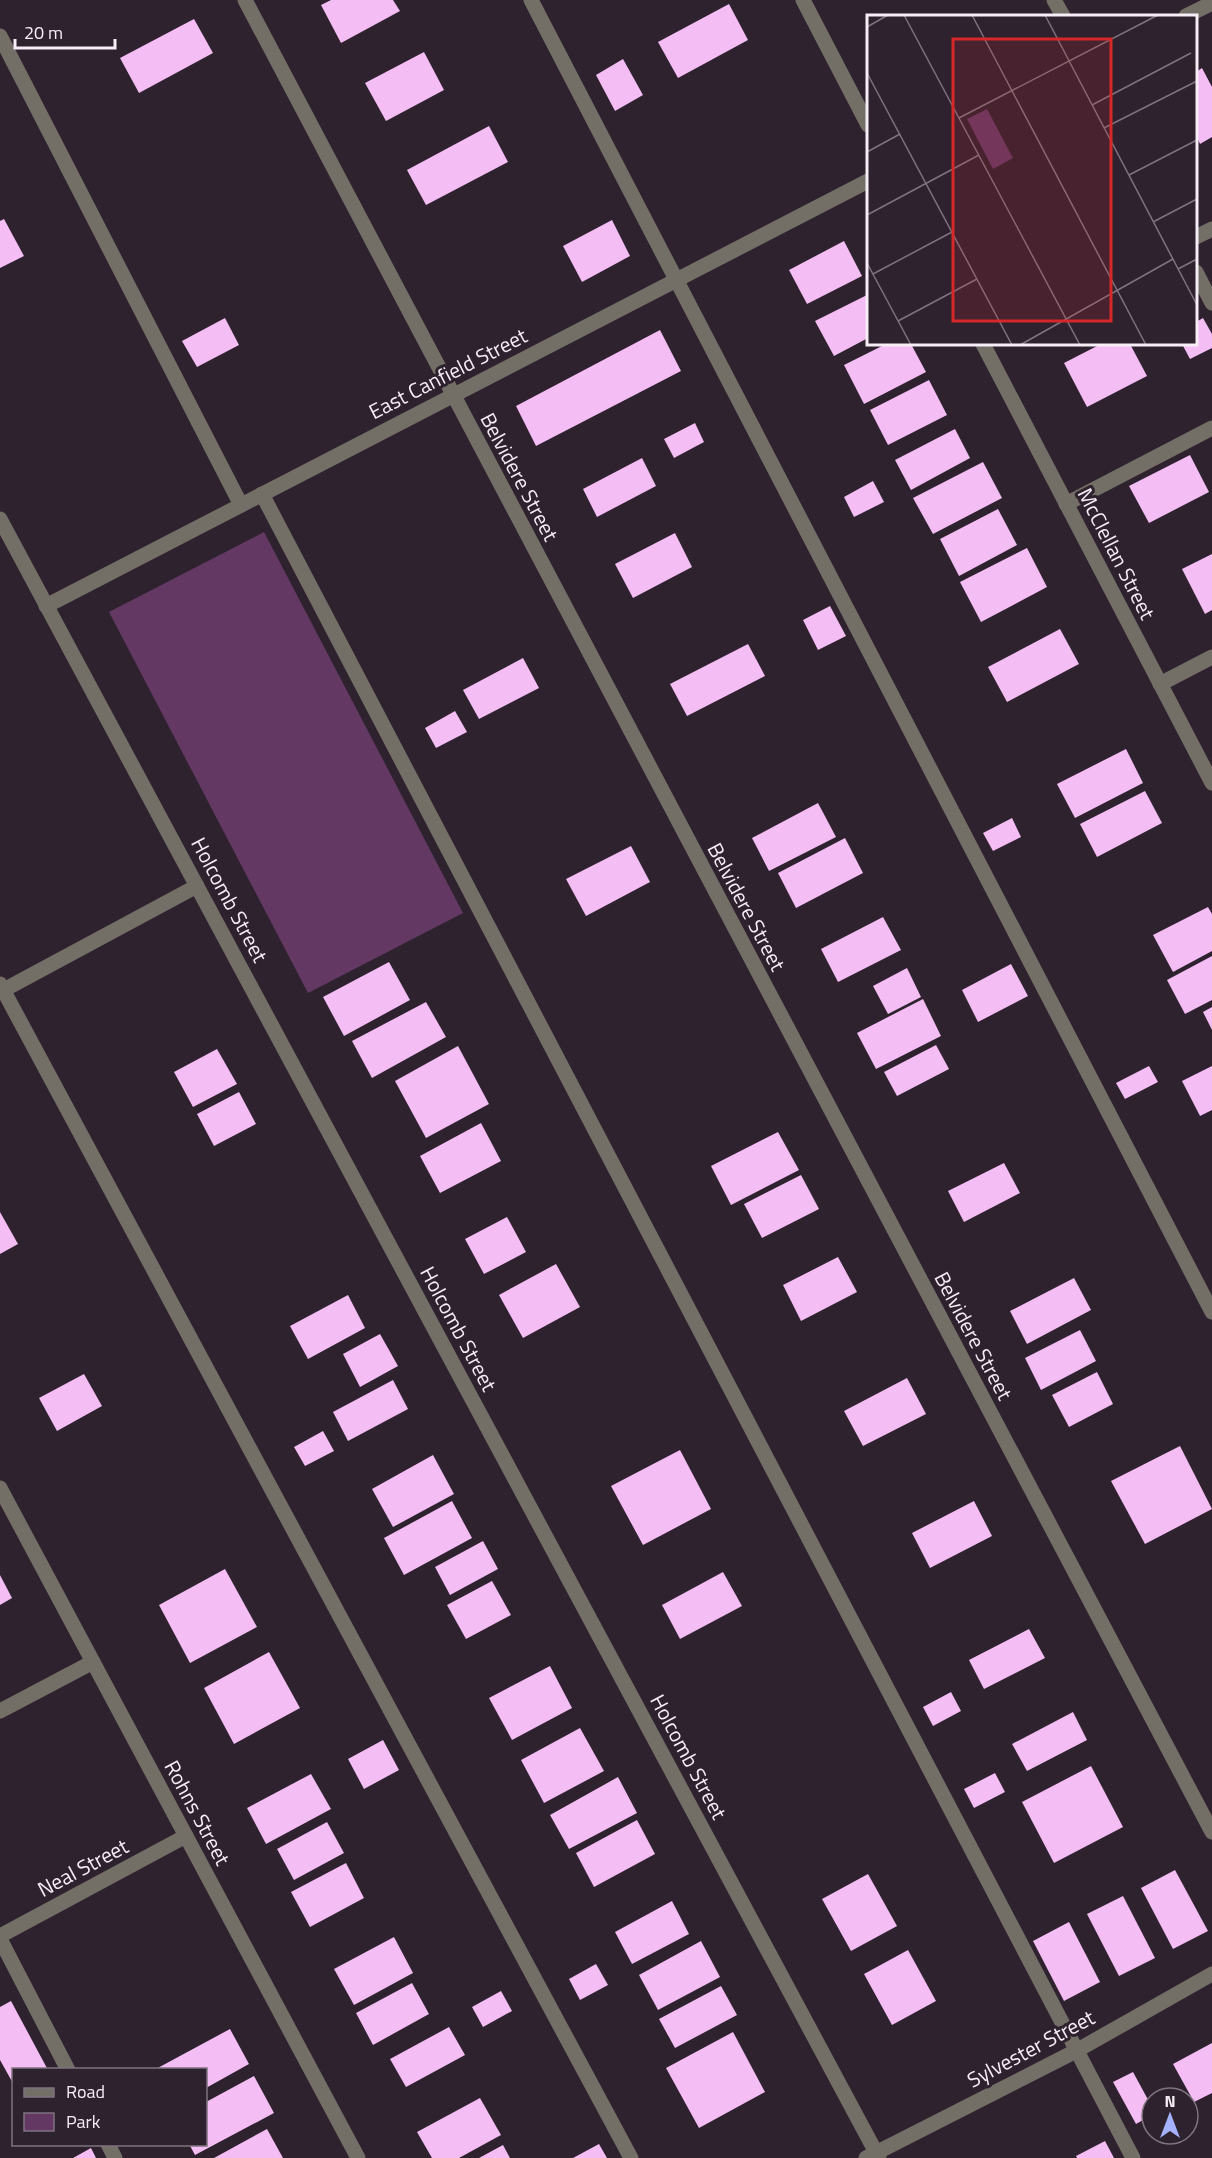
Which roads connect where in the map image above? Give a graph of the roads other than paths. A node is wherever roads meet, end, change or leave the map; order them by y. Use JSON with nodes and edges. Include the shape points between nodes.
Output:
{"nodes":[{"id":1,"x":245,"y":0,"type":"edge"},
{"id":2,"x":531,"y":0,"type":"edge"},
{"id":3,"x":803,"y":0,"type":"edge"},
{"id":4,"x":1054,"y":0,"type":"edge"},
{"id":5,"x":1212,"y":3,"type":"edge"},
{"id":6,"x":1062,"y":15,"type":"edge"},
{"id":7,"x":1188,"y":15,"type":"edge"},
{"id":8,"x":0,"y":36,"type":"edge"},
{"id":9,"x":867,"y":123,"type":"edge"},
{"id":10,"x":867,"y":182,"type":"edge"},
{"id":11,"x":1212,"y":229,"type":"edge"},
{"id":12,"x":1197,"y":236,"type":"edge"},
{"id":13,"x":1197,"y":274,"type":"edge"},
{"id":14,"x":675,"y":280,"type":"junction"},
{"id":15,"x":1212,"y":303,"type":"edge"},
{"id":16,"x":984,"y":345,"type":"edge"},
{"id":17,"x":452,"y":396,"type":"junction"},
{"id":18,"x":1212,"y":428,"type":"edge"},
{"id":19,"x":262,"y":494,"type":"junction"},
{"id":20,"x":1066,"y":504,"type":"junction"},
{"id":21,"x":241,"y":505,"type":"junction"},
{"id":22,"x":0,"y":519,"type":"edge"},
{"id":23,"x":46,"y":606,"type":"junction"},
{"id":24,"x":1212,"y":657,"type":"edge"},
{"id":25,"x":1160,"y":684,"type":"junction"},
{"id":26,"x":1212,"y":783,"type":"edge"},
{"id":27,"x":197,"y":886,"type":"junction"},
{"id":28,"x":1,"y":989,"type":"edge"},
{"id":29,"x":1212,"y":1312,"type":"edge"},
{"id":30,"x":0,"y":1488,"type":"edge"},
{"id":31,"x":93,"y":1662,"type":"junction"},
{"id":32,"x":0,"y":1712,"type":"edge"},
{"id":33,"x":1212,"y":1832,"type":"edge"},
{"id":34,"x":186,"y":1836,"type":"junction"},
{"id":35,"x":0,"y":1937,"type":"edge"},
{"id":36,"x":1212,"y":1974,"type":"edge"},
{"id":37,"x":1076,"y":2051,"type":"junction"},
{"id":38,"x":67,"y":2068,"type":"edge"},
{"id":39,"x":874,"y":2156,"type":"edge"},
{"id":40,"x":358,"y":2158,"type":"edge"},
{"id":41,"x":632,"y":2158,"type":"edge"},
{"id":42,"x":1133,"y":2158,"type":"edge"}],
"edges":[{"from":1,"to":17,"type":"street","name":"Belvidere Street"},
{"from":2,"to":14,"type":"street"},
{"from":3,"to":9,"type":"street"},
{"from":4,"to":6,"type":"street"},
{"from":5,"to":7,"type":"street"},
{"from":8,"to":21,"type":"street"},
{"from":10,"to":14,"type":"street","name":"East Canfield Street"},
{"from":11,"to":12,"type":"street"},
{"from":13,"to":15,"type":"street"},
{"from":14,"to":17,"type":"street","name":"East Canfield Street"},
{"from":14,"to":29,"type":"street"},
{"from":16,"to":20,"type":"street","name":"McClellan Street"},
{"from":17,"to":19,"type":"street","name":"East Canfield Street"},
{"from":17,"to":33,"type":"street","name":"Belvidere Street"},
{"from":18,"to":20,"type":"street"},
{"from":19,"to":21,"type":"street","name":"East Canfield Street"},
{"from":19,"to":37,"type":"street"},
{"from":20,"to":25,"type":"street","name":"McClellan Street"},
{"from":21,"to":23,"type":"street","name":"East Canfield Street"},
{"from":22,"to":23,"type":"street","name":"Holcomb Street"},
{"from":23,"to":27,"type":"street","name":"Holcomb Street"},
{"from":24,"to":25,"type":"street"},
{"from":25,"to":26,"type":"street","name":"McClellan Street"},
{"from":27,"to":28,"type":"street"},
{"from":27,"to":39,"type":"street","name":"Holcomb Street"},
{"from":28,"to":41,"type":"street"},
{"from":30,"to":31,"type":"street","name":"Rohns Street"},
{"from":31,"to":32,"type":"street"},
{"from":31,"to":34,"type":"street","name":"Rohns Street"},
{"from":34,"to":35,"type":"street","name":"Neal Street"},
{"from":34,"to":40,"type":"street","name":"Rohns Street"},
{"from":35,"to":38,"type":"street"},
{"from":36,"to":37,"type":"street","name":"Sylvester Street"},
{"from":37,"to":39,"type":"street","name":"Sylvester Street"},
{"from":37,"to":42,"type":"street"}]}
